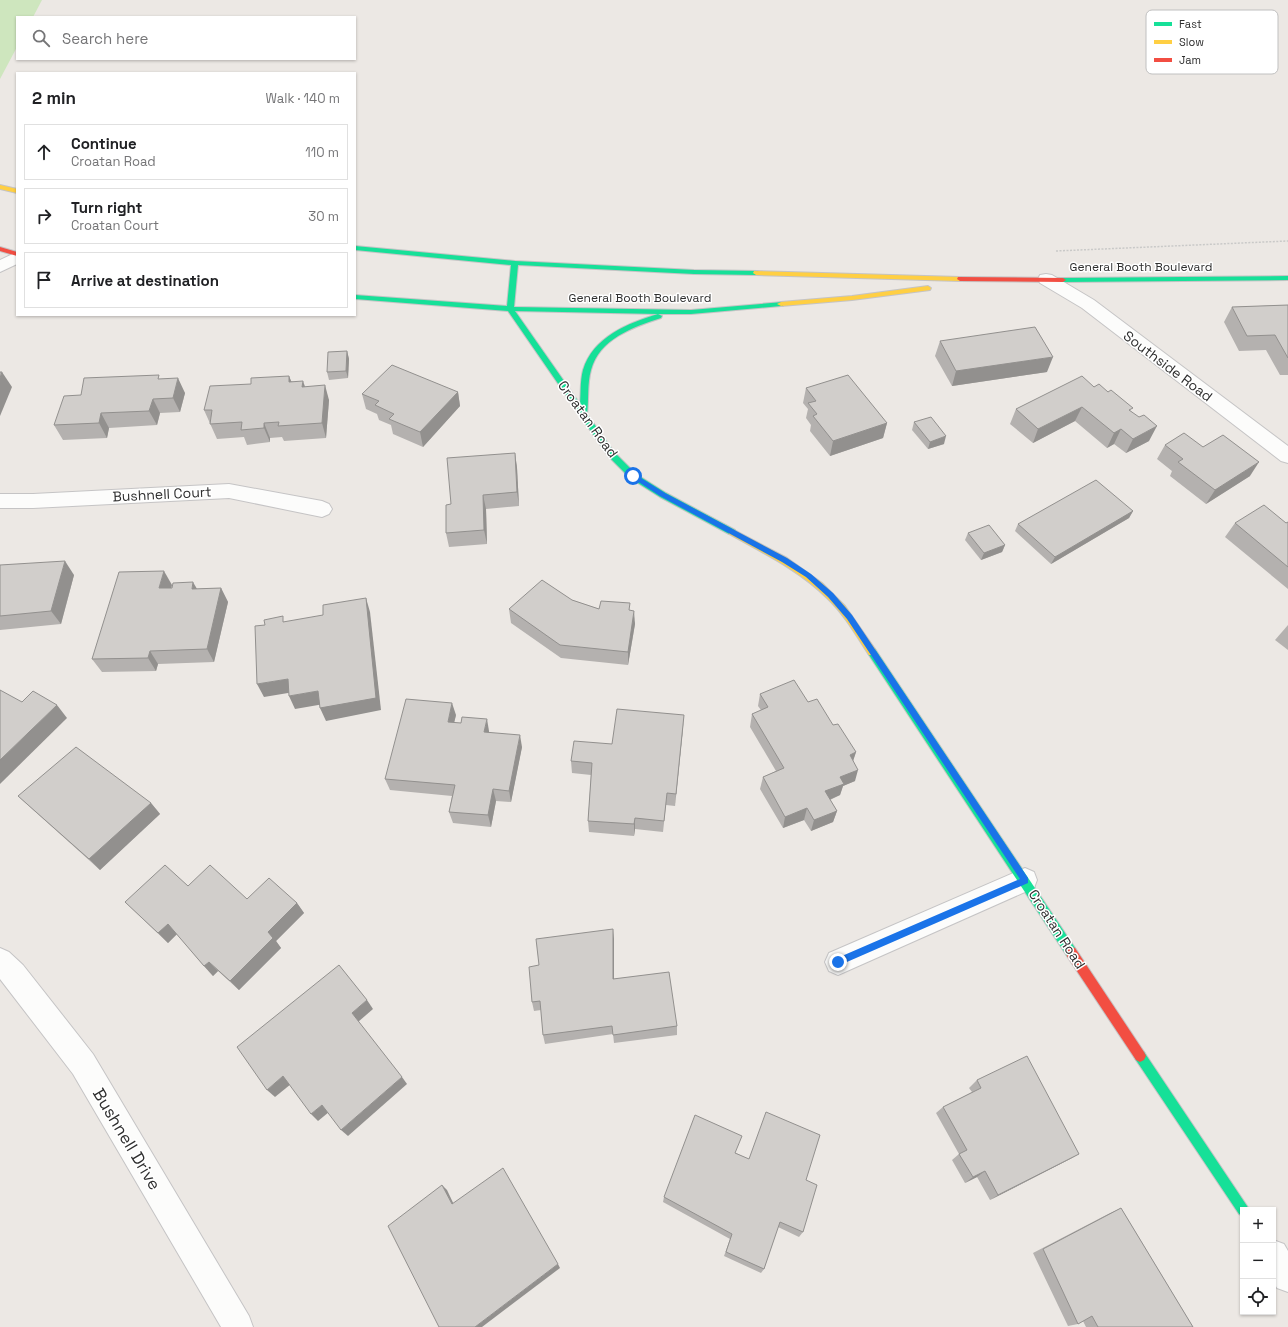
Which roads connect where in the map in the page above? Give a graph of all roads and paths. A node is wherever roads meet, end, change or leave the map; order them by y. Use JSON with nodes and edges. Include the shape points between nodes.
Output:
{"nodes":[{"id":1,"x":0,"y":187,"type":"edge"},
{"id":2,"x":16,"y":191,"type":"edge"},
{"id":3,"x":356,"y":248,"type":"edge"},
{"id":4,"x":0,"y":249,"type":"edge"},
{"id":5,"x":16,"y":254,"type":"edge"},
{"id":6,"x":16,"y":258,"type":"edge"},
{"id":7,"x":515,"y":263,"type":"junction"},
{"id":8,"x":0,"y":267,"type":"edge"},
{"id":9,"x":1288,"y":278,"type":"edge"},
{"id":10,"x":1046,"y":279,"type":"junction"},
{"id":11,"x":995,"y":280,"type":"junction"},
{"id":12,"x":356,"y":297,"type":"edge"},
{"id":13,"x":510,"y":309,"type":"junction"},
{"id":14,"x":672,"y":311,"type":"junction"},
{"id":15,"x":583,"y":414,"type":"junction"},
{"id":16,"x":1288,"y":456,"type":"edge"},
{"id":17,"x":0,"y":501,"type":"edge"},
{"id":18,"x":322,"y":509,"type":"dead end"},
{"id":19,"x":1025,"y":880,"type":"junction"},
{"id":20,"x":0,"y":961,"type":"edge"},
{"id":21,"x":838,"y":962,"type":"dead end"},
{"id":22,"x":1242,"y":1207,"type":"edge"},
{"id":23,"x":1276,"y":1259,"type":"edge"},
{"id":24,"x":1288,"y":1277,"type":"edge"},
{"id":25,"x":238,"y":1327,"type":"edge"}],
"edges":[{"from":1,"to":2,"type":"main road"},
{"from":3,"to":7,"type":"main road","name":"General Booth Boulevard"},
{"from":4,"to":5,"type":"main road"},
{"from":6,"to":8,"type":"street"},
{"from":7,"to":11,"type":"main road","name":"General Booth Boulevard","via":[[694,272]]},
{"from":7,"to":13,"type":"main road"},
{"from":9,"to":10,"type":"main road","name":"General Booth Boulevard"},
{"from":10,"to":11,"type":"main road","name":"General Booth Boulevard"},
{"from":10,"to":16,"type":"street","name":"Southside Road","via":[[1088,304]]},
{"from":11,"to":14,"type":"main road","name":"General Booth Boulevard","via":[[852,298],[691,312]]},
{"from":12,"to":13,"type":"main road","name":"General Booth Boulevard"},
{"from":13,"to":14,"type":"main road","name":"General Booth Boulevard"},
{"from":13,"to":15,"type":"main road","name":"Croatan Road"},
{"from":14,"to":15,"type":"main road","via":[[628,327],[603,343],[587,370]]},
{"from":15,"to":19,"type":"main road","name":"Croatan Road","via":[[611,454],[633,476],[662,495],[784,560],[830,595],[849,617]]},
{"from":17,"to":18,"type":"street","name":"Bushnell Court","via":[[229,491]]},
{"from":19,"to":21,"type":"street"},
{"from":19,"to":22,"type":"main road","name":"Croatan Road"},
{"from":20,"to":25,"type":"street","name":"Bushnell Drive","via":[[14,974],[83,1064]]},
{"from":23,"to":24,"type":"street"}]}
